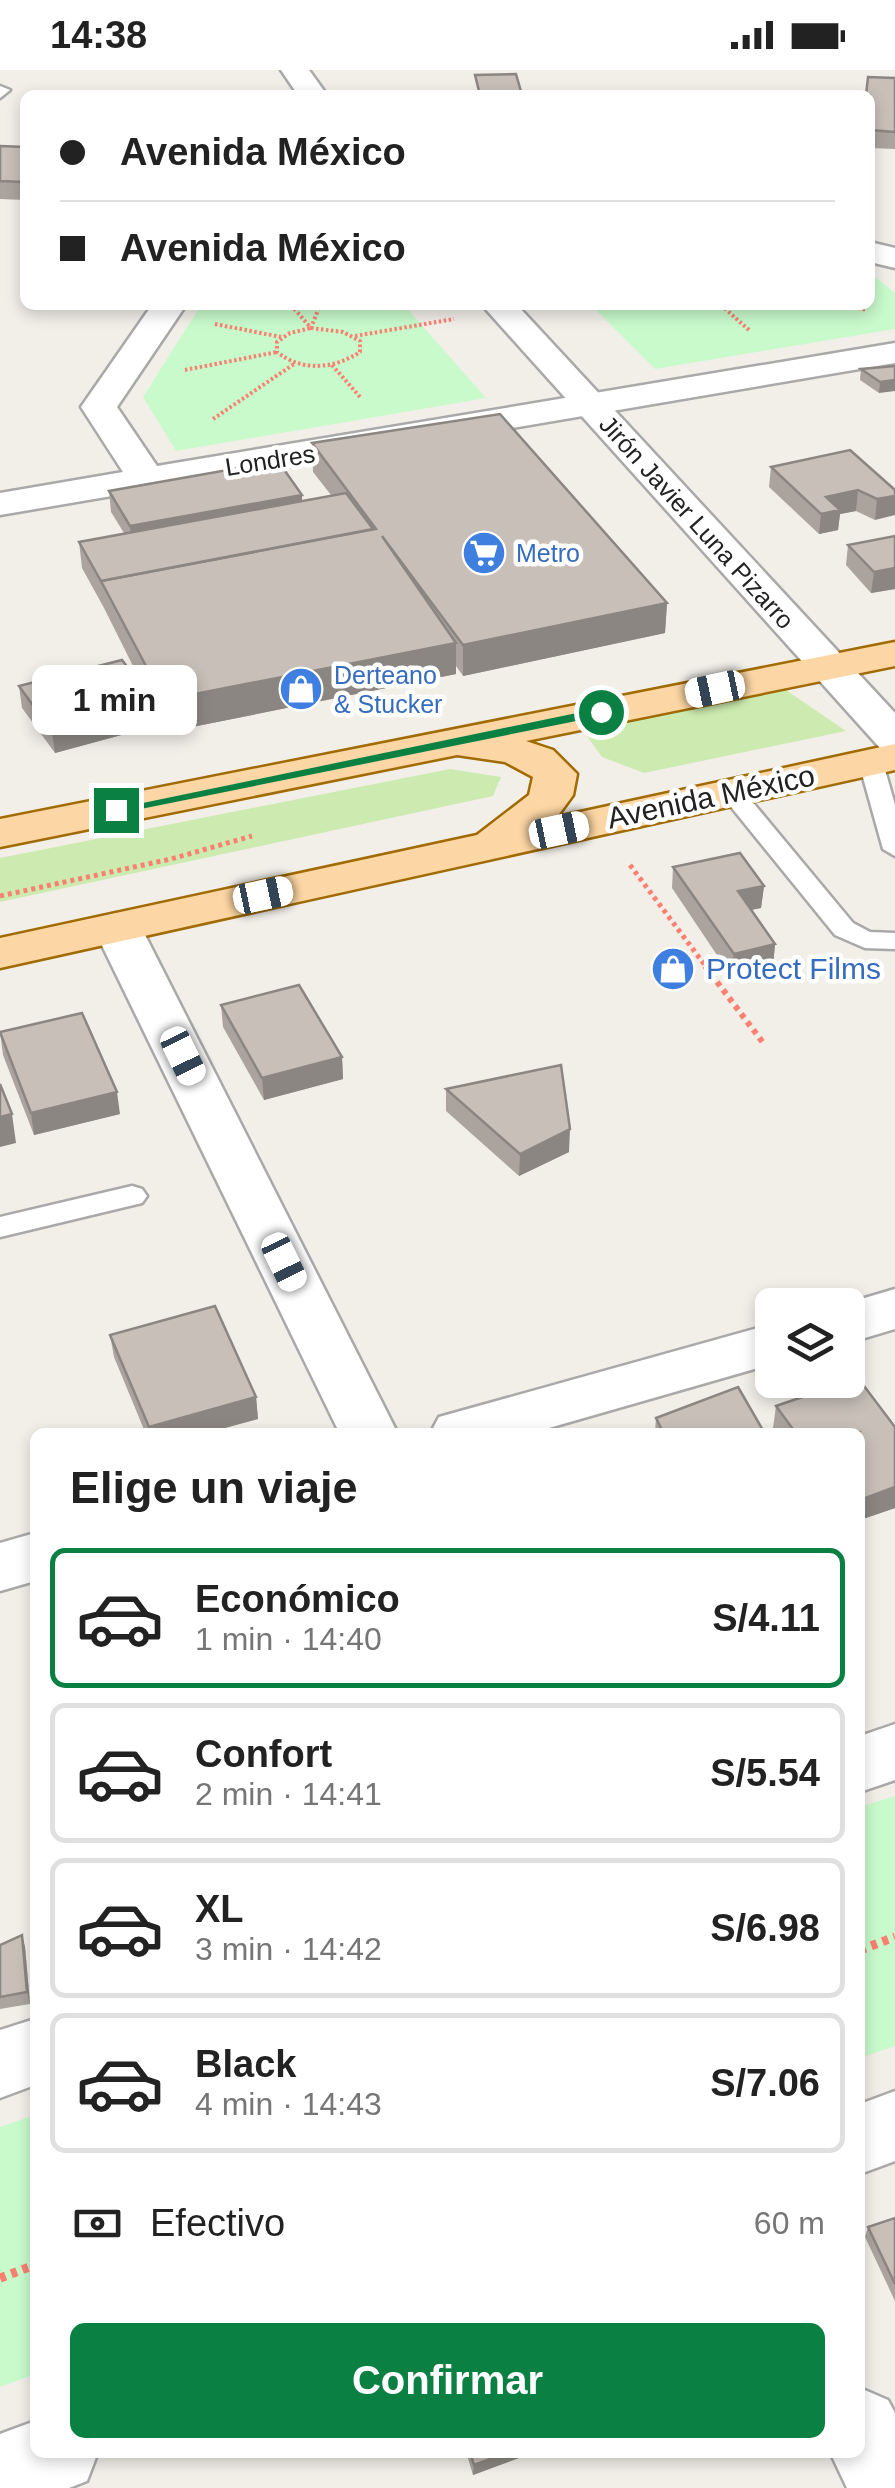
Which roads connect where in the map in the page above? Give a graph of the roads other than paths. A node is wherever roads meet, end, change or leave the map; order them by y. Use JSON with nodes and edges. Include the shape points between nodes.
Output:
{"nodes":[{"id":1,"x":166,"y":310,"type":"edge"},
{"id":2,"x":503,"y":310,"type":"edge"},
{"id":3,"x":895,"y":353,"type":"edge"},
{"id":4,"x":590,"y":405,"type":"junction"},
{"id":5,"x":147,"y":480,"type":"junction"},
{"id":6,"x":0,"y":504,"type":"edge"},
{"id":7,"x":895,"y":654,"type":"edge"},
{"id":8,"x":829,"y":667,"type":"junction"},
{"id":9,"x":450,"y":743,"type":"junction"},
{"id":10,"x":887,"y":753,"type":"edge"},
{"id":11,"x":731,"y":792,"type":"junction"},
{"id":12,"x":0,"y":833,"type":"edge"},
{"id":13,"x":894,"y":847,"type":"edge"},
{"id":14,"x":482,"y":848,"type":"junction"},
{"id":15,"x":117,"y":927,"type":"junction"},
{"id":16,"x":895,"y":941,"type":"edge"},
{"id":17,"x":0,"y":953,"type":"edge"},
{"id":18,"x":132,"y":1196,"type":"dead end"},
{"id":19,"x":0,"y":1227,"type":"edge"},
{"id":20,"x":895,"y":1309,"type":"edge"},
{"id":21,"x":865,"y":1318,"type":"edge"},
{"id":22,"x":755,"y":1349,"type":"edge"},
{"id":23,"x":366,"y":1428,"type":"edge"},
{"id":24,"x":474,"y":1428,"type":"edge"},
{"id":25,"x":30,"y":1558,"type":"edge"},
{"id":26,"x":0,"y":1567,"type":"edge"},
{"id":27,"x":895,"y":1752,"type":"edge"},
{"id":28,"x":865,"y":1762,"type":"edge"},
{"id":29,"x":30,"y":2054,"type":"edge"},
{"id":30,"x":0,"y":2064,"type":"edge"},
{"id":31,"x":895,"y":2126,"type":"edge"},
{"id":32,"x":865,"y":2138,"type":"edge"},
{"id":33,"x":865,"y":2438,"type":"edge"},
{"id":34,"x":43,"y":2458,"type":"edge"},
{"id":35,"x":0,"y":2475,"type":"edge"},
{"id":36,"x":890,"y":2488,"type":"edge"}],
"edges":[{"from":1,"to":5,"type":"street","via":[[98,407]]},
{"from":2,"to":4,"type":"street","name":"Jirón Javier Luna Pizarro"},
{"from":3,"to":4,"type":"street","name":"Londres"},
{"from":4,"to":5,"type":"street","name":"Londres"},
{"from":4,"to":8,"type":"street","name":"Jirón Javier Luna Pizarro"},
{"from":5,"to":6,"type":"street","name":"Londres"},
{"from":7,"to":8,"type":"main road"},
{"from":8,"to":9,"type":"main road"},
{"from":8,"to":10,"type":"street","name":"Jirón Javier Luna Pizarro"},
{"from":9,"to":12,"type":"main road"},
{"from":9,"to":14,"type":"main road","via":[[526,754],[555,774],[554,790],[541,808]]},
{"from":10,"to":11,"type":"main road","name":"Avenida México"},
{"from":10,"to":13,"type":"lane"},
{"from":11,"to":14,"type":"main road","name":"Avenida México"},
{"from":11,"to":16,"type":"lane","via":[[844,929],[865,940]]},
{"from":14,"to":15,"type":"main road","name":"Avenida México"},
{"from":15,"to":17,"type":"main road","name":"Avenida México"},
{"from":15,"to":23,"type":"street"},
{"from":18,"to":19,"type":"lane"},
{"from":20,"to":21,"type":"street"},
{"from":22,"to":24,"type":"street"},
{"from":25,"to":26,"type":"street"},
{"from":27,"to":28,"type":"street"},
{"from":29,"to":30,"type":"street"},
{"from":31,"to":32,"type":"street"},
{"from":33,"to":36,"type":"street"},
{"from":34,"to":35,"type":"street"}]}
